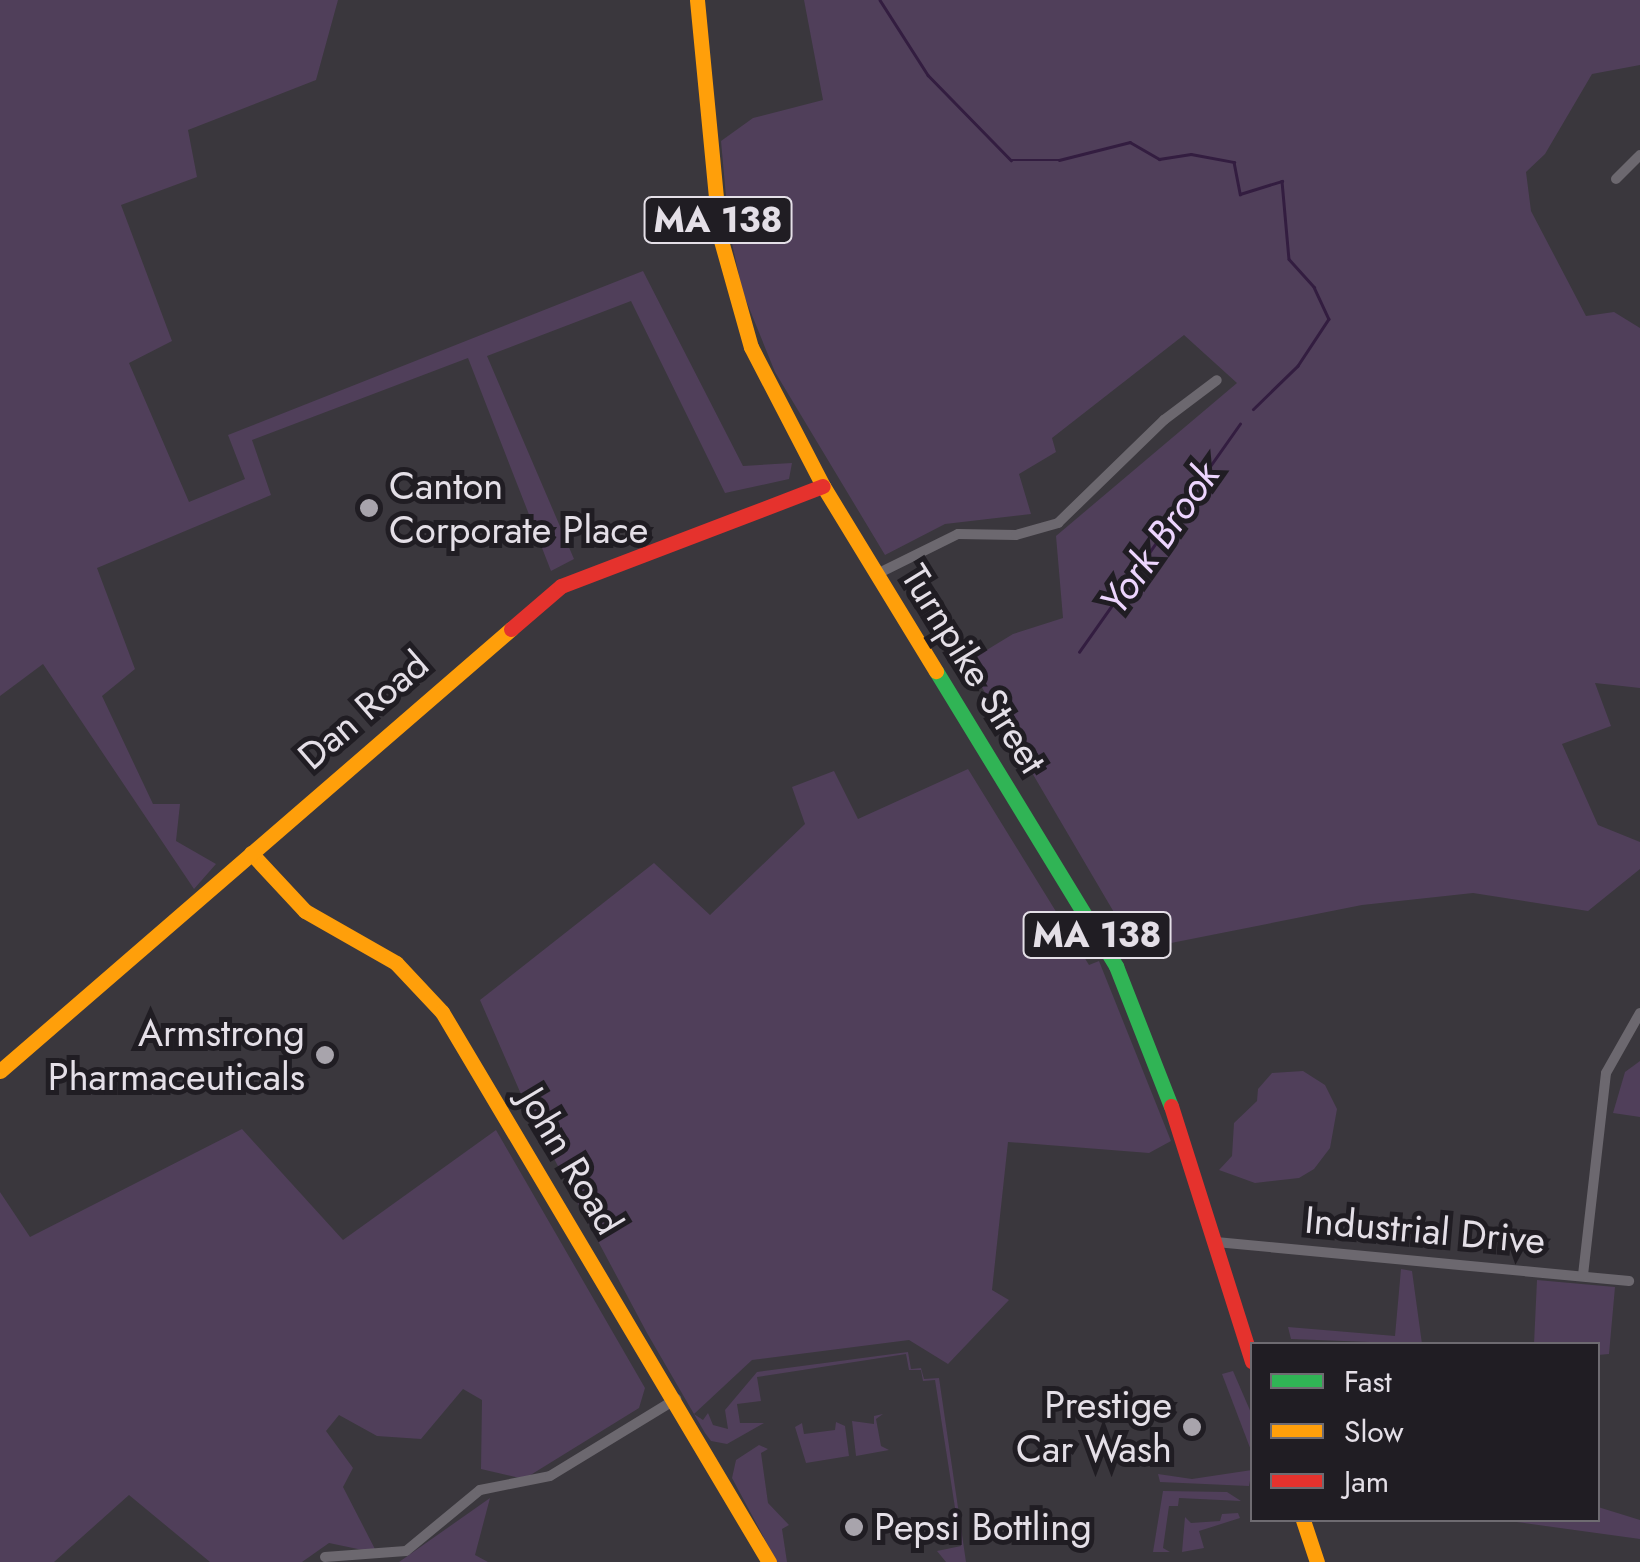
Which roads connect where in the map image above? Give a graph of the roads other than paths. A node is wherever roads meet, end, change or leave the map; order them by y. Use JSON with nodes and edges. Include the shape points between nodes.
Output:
{"nodes":[{"id":1,"x":697,"y":0,"type":"edge"},
{"id":2,"x":1640,"y":155,"type":"edge"},
{"id":3,"x":1616,"y":179,"type":"dead end"},
{"id":4,"x":1217,"y":380,"type":"dead end"},
{"id":5,"x":823,"y":486,"type":"junction"},
{"id":6,"x":877,"y":574,"type":"junction"},
{"id":7,"x":251,"y":853,"type":"junction"},
{"id":8,"x":1640,"y":1013,"type":"edge"},
{"id":9,"x":0,"y":1070,"type":"edge"},
{"id":10,"x":1216,"y":1242,"type":"junction"},
{"id":11,"x":1583,"y":1275,"type":"junction"},
{"id":12,"x":1629,"y":1281,"type":"dead end"},
{"id":13,"x":1250,"y":1354,"type":"edge"},
{"id":14,"x":676,"y":1400,"type":"junction"},
{"id":15,"x":1304,"y":1522,"type":"edge"},
{"id":16,"x":324,"y":1557,"type":"dead end"},
{"id":17,"x":769,"y":1562,"type":"edge"},
{"id":18,"x":1317,"y":1562,"type":"edge"}],
"edges":[{"from":1,"to":5,"type":"street","name":"Turnpike Street","number":"MA 138","via":[[726,272],[751,347]]},
{"from":2,"to":3,"type":"street"},
{"from":4,"to":6,"type":"street","via":[[1164,420],[1058,523],[1016,536],[958,534]]},
{"from":5,"to":6,"type":"street","name":"Turnpike Street","number":"MA 138"},
{"from":5,"to":7,"type":"street","name":"Dan Road","via":[[561,586]]},
{"from":6,"to":10,"type":"street","name":"Turnpike Street","number":"MA 138","via":[[1116,966],[1151,1046]]},
{"from":7,"to":9,"type":"street","name":"Dan Road"},
{"from":7,"to":14,"type":"street","name":"John Road","via":[[304,910],[396,963],[442,1012]]},
{"from":8,"to":11,"type":"street","via":[[1606,1073]]},
{"from":10,"to":11,"type":"street","name":"Industrial Drive"},
{"from":10,"to":13,"type":"street","name":"Turnpike Street","number":"MA 138"},
{"from":11,"to":12,"type":"street","name":"Industrial Drive"},
{"from":14,"to":16,"type":"street","via":[[550,1476],[480,1490],[402,1552]]},
{"from":14,"to":17,"type":"street","name":"John Road"},
{"from":15,"to":18,"type":"street"}]}
